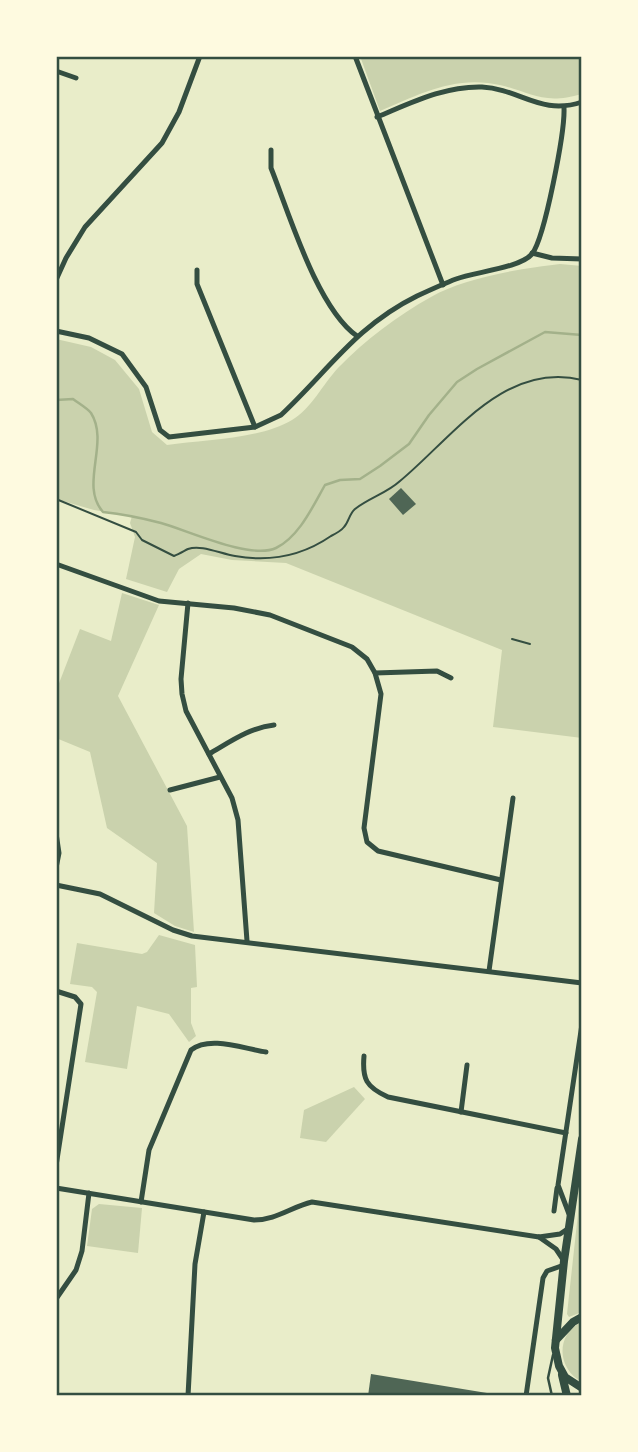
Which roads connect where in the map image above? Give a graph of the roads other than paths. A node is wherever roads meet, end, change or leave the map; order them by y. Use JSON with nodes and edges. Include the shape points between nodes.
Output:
{"nodes":[{"id":1,"x":200,"y":56,"type":"edge"},
{"id":2,"x":355,"y":56,"type":"edge"},
{"id":3,"x":57,"y":73,"type":"edge"},
{"id":4,"x":76,"y":78,"type":"dead end"},
{"id":5,"x":582,"y":102,"type":"edge"},
{"id":6,"x":564,"y":108,"type":"junction"},
{"id":7,"x":377,"y":117,"type":"junction"},
{"id":8,"x":271,"y":150,"type":"dead end"},
{"id":9,"x":532,"y":253,"type":"junction"},
{"id":10,"x":582,"y":259,"type":"edge"},
{"id":11,"x":197,"y":270,"type":"dead end"},
{"id":12,"x":56,"y":280,"type":"edge"},
{"id":13,"x":443,"y":285,"type":"junction"},
{"id":14,"x":56,"y":331,"type":"edge"},
{"id":15,"x":357,"y":336,"type":"junction"},
{"id":16,"x":255,"y":427,"type":"junction"},
{"id":17,"x":56,"y":564,"type":"edge"},
{"id":18,"x":188,"y":603,"type":"junction"},
{"id":19,"x":376,"y":673,"type":"junction"},
{"id":20,"x":451,"y":678,"type":"dead end"},
{"id":21,"x":274,"y":725,"type":"dead end"},
{"id":22,"x":209,"y":754,"type":"junction"},
{"id":23,"x":220,"y":777,"type":"junction"},
{"id":24,"x":170,"y":790,"type":"dead end"},
{"id":25,"x":513,"y":798,"type":"dead end"},
{"id":26,"x":56,"y":833,"type":"edge"},
{"id":27,"x":56,"y":868,"type":"edge"},
{"id":28,"x":501,"y":880,"type":"junction"},
{"id":29,"x":56,"y":886,"type":"edge"},
{"id":30,"x":247,"y":941,"type":"junction"},
{"id":31,"x":489,"y":971,"type":"junction"},
{"id":32,"x":582,"y":983,"type":"edge"},
{"id":33,"x":56,"y":991,"type":"edge"},
{"id":34,"x":582,"y":1024,"type":"edge"},
{"id":35,"x":266,"y":1052,"type":"dead end"},
{"id":36,"x":364,"y":1056,"type":"dead end"},
{"id":37,"x":467,"y":1065,"type":"dead end"},
{"id":38,"x":461,"y":1112,"type":"junction"},
{"id":39,"x":566,"y":1133,"type":"junction"},
{"id":40,"x":582,"y":1139,"type":"edge"},
{"id":41,"x":56,"y":1166,"type":"edge"},
{"id":42,"x":558,"y":1185,"type":"junction"},
{"id":43,"x":56,"y":1188,"type":"edge"},
{"id":44,"x":89,"y":1193,"type":"junction"},
{"id":45,"x":141,"y":1202,"type":"junction"},
{"id":46,"x":554,"y":1211,"type":"dead end"},
{"id":47,"x":204,"y":1212,"type":"junction"},
{"id":48,"x":570,"y":1217,"type":"junction"},
{"id":49,"x":569,"y":1228,"type":"junction"},
{"id":50,"x":539,"y":1237,"type":"junction"},
{"id":51,"x":564,"y":1263,"type":"junction"},
{"id":52,"x":56,"y":1299,"type":"edge"},
{"id":53,"x":582,"y":1317,"type":"edge"},
{"id":54,"x":556,"y":1344,"type":"junction"},
{"id":55,"x":559,"y":1366,"type":"junction"},
{"id":56,"x":582,"y":1388,"type":"edge"},
{"id":57,"x":188,"y":1396,"type":"edge"},
{"id":58,"x":526,"y":1396,"type":"edge"},
{"id":59,"x":552,"y":1396,"type":"edge"},
{"id":60,"x":566,"y":1396,"type":"edge"}],
"edges":[{"from":1,"to":12,"type":"street","via":[[162,143],[86,228]]},
{"from":2,"to":7,"type":"street"},
{"from":3,"to":4,"type":"street"},
{"from":5,"to":6,"type":"street"},
{"from":6,"to":7,"type":"street","via":[[484,87],[440,91]]},
{"from":6,"to":9,"type":"street","via":[[553,185]]},
{"from":7,"to":13,"type":"street"},
{"from":8,"to":15,"type":"street","via":[[271,167],[321,289],[340,321]]},
{"from":9,"to":10,"type":"street"},
{"from":9,"to":13,"type":"street","via":[[523,260]]},
{"from":11,"to":16,"type":"street","via":[[197,284]]},
{"from":13,"to":15,"type":"street","via":[[415,297]]},
{"from":14,"to":16,"type":"street","via":[[89,338],[122,354],[146,387],[160,430],[169,437]]},
{"from":15,"to":16,"type":"street","via":[[281,415]]},
{"from":17,"to":18,"type":"street","via":[[159,601]]},
{"from":18,"to":19,"type":"street","via":[[270,615],[352,647]]},
{"from":18,"to":22,"type":"street","via":[[182,694]]},
{"from":19,"to":20,"type":"street","via":[[437,671]]},
{"from":19,"to":28,"type":"street","via":[[381,694],[364,828],[367,842],[378,851]]},
{"from":21,"to":22,"type":"street","via":[[244,734]]},
{"from":22,"to":23,"type":"street"},
{"from":23,"to":24,"type":"street"},
{"from":23,"to":30,"type":"street","via":[[238,820]]},
{"from":25,"to":28,"type":"street"},
{"from":26,"to":27,"type":"street"},
{"from":28,"to":31,"type":"street"},
{"from":29,"to":30,"type":"street","via":[[100,894],[192,936]]},
{"from":30,"to":31,"type":"street"},
{"from":31,"to":32,"type":"street"},
{"from":33,"to":41,"type":"street","via":[[81,1004]]},
{"from":34,"to":39,"type":"street"},
{"from":35,"to":45,"type":"street","via":[[209,1043],[191,1050],[149,1150]]},
{"from":36,"to":38,"type":"street","via":[[363,1073],[377,1092]]},
{"from":37,"to":38,"type":"street"},
{"from":38,"to":39,"type":"street"},
{"from":39,"to":42,"type":"street"},
{"from":40,"to":48,"type":"main road"},
{"from":42,"to":46,"type":"street"},
{"from":42,"to":48,"type":"street"},
{"from":43,"to":44,"type":"street"},
{"from":44,"to":45,"type":"street"},
{"from":44,"to":52,"type":"street","via":[[82,1251],[76,1270]]},
{"from":45,"to":47,"type":"street"},
{"from":47,"to":50,"type":"street","via":[[265,1220],[299,1205],[326,1203]]},
{"from":47,"to":57,"type":"street","via":[[195,1264]]},
{"from":48,"to":49,"type":"main road"},
{"from":49,"to":50,"type":"street"},
{"from":49,"to":51,"type":"main road"},
{"from":50,"to":51,"type":"street","via":[[556,1249]]},
{"from":51,"to":54,"type":"main road"},
{"from":51,"to":58,"type":"street","via":[[544,1275]]},
{"from":53,"to":54,"type":"main road"},
{"from":54,"to":55,"type":"main road"},
{"from":54,"to":59,"type":"lane","via":[[549,1373]]},
{"from":55,"to":56,"type":"main road","via":[[565,1377]]},
{"from":55,"to":60,"type":"main road"}]}
